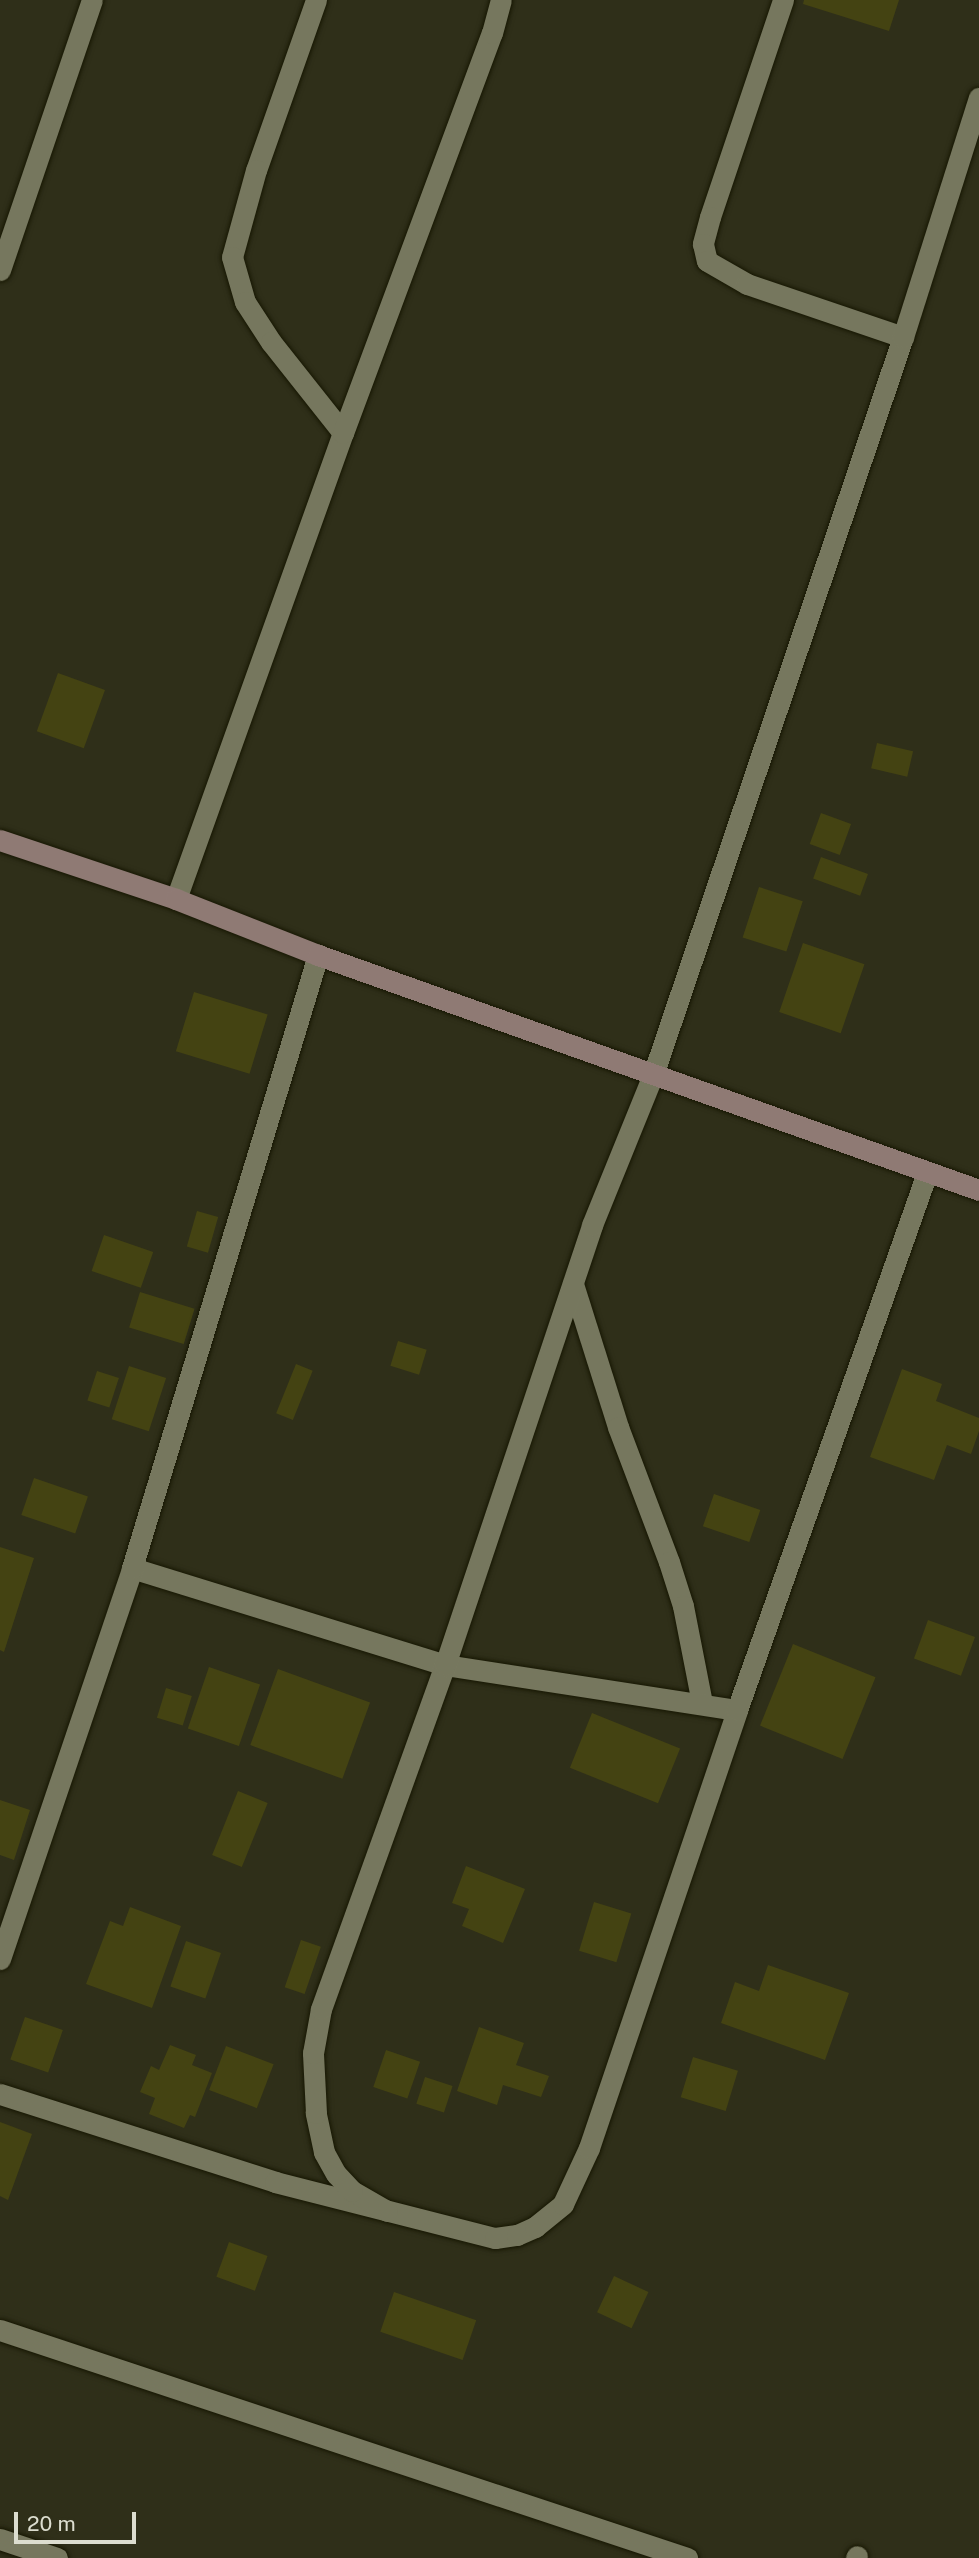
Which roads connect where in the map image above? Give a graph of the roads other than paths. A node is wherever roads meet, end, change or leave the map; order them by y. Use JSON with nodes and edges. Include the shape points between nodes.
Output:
{"nodes":[{"id":1,"x":92,"y":0,"type":"edge"},
{"id":2,"x":316,"y":0,"type":"edge"},
{"id":3,"x":501,"y":0,"type":"edge"},
{"id":4,"x":783,"y":0,"type":"edge"},
{"id":5,"x":979,"y":98,"type":"edge"},
{"id":6,"x":0,"y":270,"type":"edge"},
{"id":7,"x":903,"y":337,"type":"junction"},
{"id":8,"x":343,"y":433,"type":"junction"},
{"id":9,"x":0,"y":840,"type":"edge"},
{"id":10,"x":176,"y":899,"type":"junction"},
{"id":11,"x":318,"y":955,"type":"junction"},
{"id":12,"x":653,"y":1075,"type":"junction"},
{"id":13,"x":927,"y":1173,"type":"junction"},
{"id":14,"x":979,"y":1190,"type":"edge"},
{"id":15,"x":573,"y":1284,"type":"junction"},
{"id":16,"x":132,"y":1568,"type":"junction"},
{"id":17,"x":445,"y":1665,"type":"junction"},
{"id":18,"x":702,"y":1703,"type":"junction"},
{"id":19,"x":737,"y":1710,"type":"junction"},
{"id":20,"x":0,"y":1959,"type":"edge"},
{"id":21,"x":0,"y":2094,"type":"edge"},
{"id":22,"x":387,"y":2211,"type":"junction"},
{"id":23,"x":0,"y":2332,"type":"edge"},
{"id":24,"x":0,"y":2539,"type":"edge"},
{"id":25,"x":57,"y":2558,"type":"edge"},
{"id":26,"x":687,"y":2558,"type":"edge"}],
"edges":[{"from":1,"to":6,"type":"street"},
{"from":2,"to":8,"type":"street","via":[[256,170],[232,257],[245,302]]},
{"from":3,"to":8,"type":"street"},
{"from":4,"to":7,"type":"street","via":[[710,217],[703,244],[707,261],[747,284]]},
{"from":5,"to":7,"type":"street"},
{"from":7,"to":12,"type":"street"},
{"from":8,"to":10,"type":"street"},
{"from":9,"to":10,"type":"main road"},
{"from":10,"to":11,"type":"main road"},
{"from":11,"to":12,"type":"main road"},
{"from":11,"to":16,"type":"street"},
{"from":12,"to":13,"type":"main road"},
{"from":12,"to":15,"type":"street"},
{"from":13,"to":14,"type":"main road"},
{"from":13,"to":19,"type":"street"},
{"from":15,"to":17,"type":"street"},
{"from":15,"to":18,"type":"street","via":[[618,1427],[676,1584]]},
{"from":16,"to":17,"type":"street"},
{"from":16,"to":20,"type":"street"},
{"from":17,"to":18,"type":"street"},
{"from":17,"to":22,"type":"street","via":[[321,2009],[313,2053],[316,2113],[324,2152],[352,2191]]},
{"from":18,"to":19,"type":"street"},
{"from":19,"to":22,"type":"street","via":[[589,2148],[563,2204],[535,2227],[495,2238]]},
{"from":21,"to":22,"type":"street","via":[[275,2182]]},
{"from":23,"to":26,"type":"street"},
{"from":24,"to":25,"type":"street"}]}
